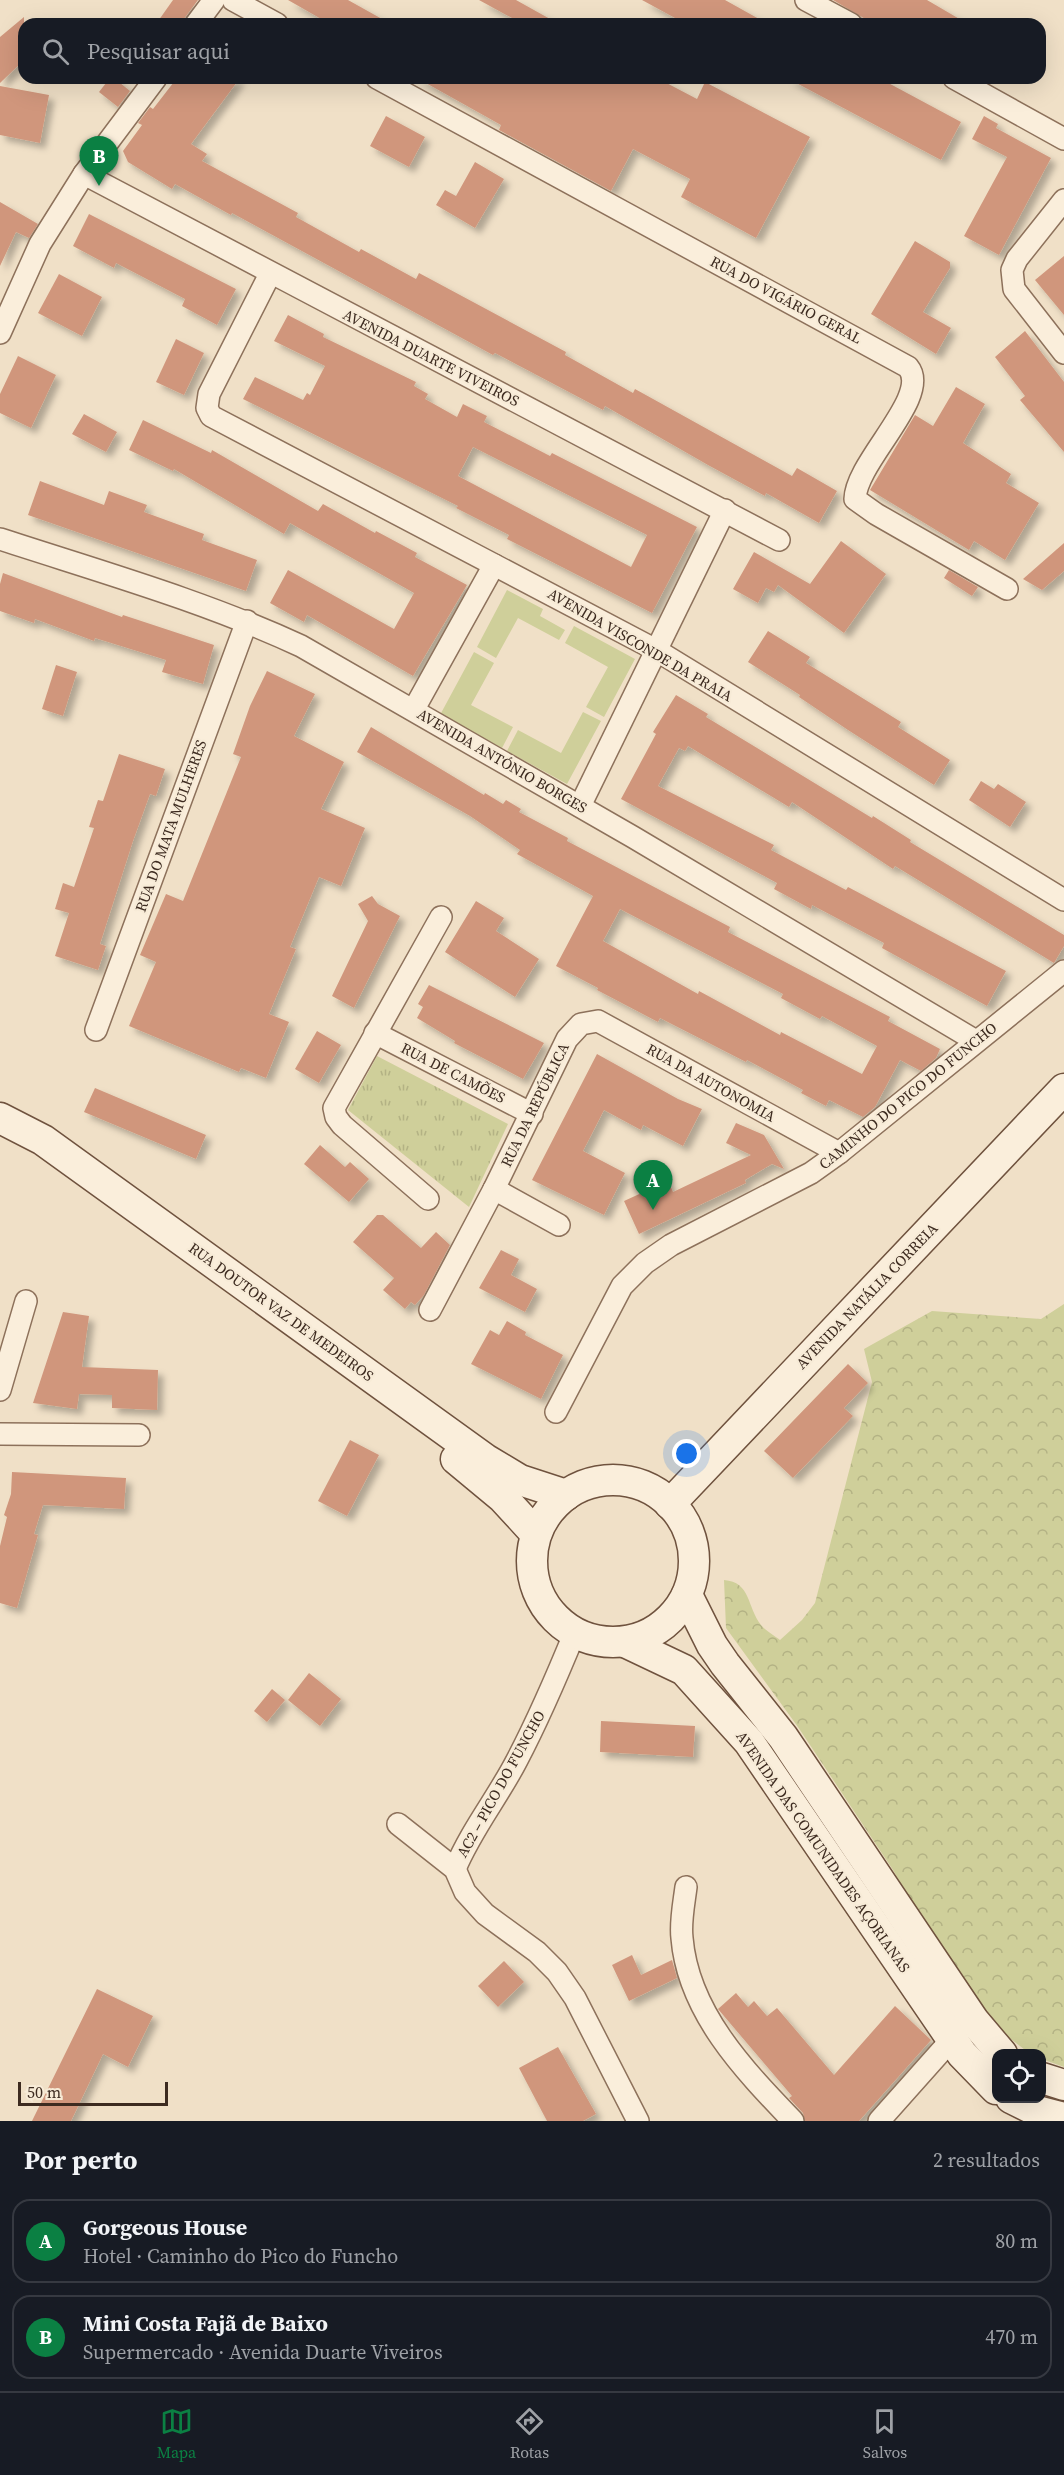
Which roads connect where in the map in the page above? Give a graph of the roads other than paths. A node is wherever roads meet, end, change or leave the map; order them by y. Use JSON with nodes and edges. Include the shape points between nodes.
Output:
{"nodes":[{"id":1,"x":214,"y":0,"type":"edge"},
{"id":2,"x":233,"y":0,"type":"edge"},
{"id":3,"x":806,"y":0,"type":"edge"},
{"id":4,"x":200,"y":18,"type":"edge"},
{"id":5,"x":266,"y":18,"type":"edge"},
{"id":6,"x":840,"y":18,"type":"edge"},
{"id":7,"x":152,"y":84,"type":"edge"},
{"id":8,"x":388,"y":84,"type":"edge"},
{"id":9,"x":965,"y":84,"type":"edge"},
{"id":10,"x":1064,"y":139,"type":"edge"},
{"id":11,"x":84,"y":174,"type":"junction"},
{"id":12,"x":1064,"y":200,"type":"edge"},
{"id":13,"x":270,"y":274,"type":"junction"},
{"id":14,"x":0,"y":333,"type":"edge"},
{"id":15,"x":1064,"y":353,"type":"edge"},
{"id":16,"x":725,"y":510,"type":"junction"},
{"id":17,"x":0,"y":539,"type":"edge"},
{"id":18,"x":779,"y":540,"type":"dead end"},
{"id":19,"x":494,"y":565,"type":"junction"},
{"id":20,"x":1007,"y":589,"type":"dead end"},
{"id":21,"x":246,"y":621,"type":"junction"},
{"id":22,"x":656,"y":650,"type":"junction"},
{"id":23,"x":414,"y":709,"type":"junction"},
{"id":24,"x":580,"y":806,"type":"junction"},
{"id":25,"x":1064,"y":900,"type":"edge"},
{"id":26,"x":441,"y":917,"type":"dead end"},
{"id":27,"x":1064,"y":971,"type":"edge"},
{"id":28,"x":581,"y":1024,"type":"joint"},
{"id":29,"x":96,"y":1030,"type":"dead end"},
{"id":30,"x":375,"y":1033,"type":"junction"},
{"id":31,"x":976,"y":1041,"type":"junction"},
{"id":32,"x":1064,"y":1089,"type":"edge"},
{"id":33,"x":532,"y":1114,"type":"junction"},
{"id":34,"x":0,"y":1118,"type":"edge"},
{"id":35,"x":0,"y":1133,"type":"edge"},
{"id":36,"x":839,"y":1154,"type":"junction"},
{"id":37,"x":494,"y":1189,"type":"junction"},
{"id":38,"x":428,"y":1199,"type":"dead end"},
{"id":39,"x":559,"y":1225,"type":"dead end"},
{"id":40,"x":26,"y":1301,"type":"dead end"},
{"id":41,"x":430,"y":1310,"type":"dead end"},
{"id":42,"x":0,"y":1390,"type":"edge"},
{"id":43,"x":556,"y":1412,"type":"dead end"},
{"id":44,"x":0,"y":1434,"type":"edge"},
{"id":45,"x":138,"y":1435,"type":"dead end"},
{"id":46,"x":566,"y":1495,"type":"junction"},
{"id":47,"x":670,"y":1504,"type":"junction"},
{"id":48,"x":536,"y":1534,"type":"junction"},
{"id":49,"x":687,"y":1595,"type":"junction"},
{"id":50,"x":575,"y":1632,"type":"junction"},
{"id":51,"x":625,"y":1641,"type":"junction"},
{"id":52,"x":398,"y":1824,"type":"dead end"},
{"id":53,"x":455,"y":1869,"type":"junction"},
{"id":54,"x":686,"y":1887,"type":"dead end"},
{"id":55,"x":951,"y":2038,"type":"junction"},
{"id":56,"x":998,"y":2049,"type":"edge"},
{"id":57,"x":1046,"y":2080,"type":"edge"},
{"id":58,"x":992,"y":2085,"type":"edge"},
{"id":59,"x":1064,"y":2085,"type":"edge"},
{"id":60,"x":1021,"y":2103,"type":"edge"},
{"id":61,"x":1064,"y":2118,"type":"edge"},
{"id":62,"x":638,"y":2121,"type":"edge"},
{"id":63,"x":793,"y":2121,"type":"edge"},
{"id":64,"x":879,"y":2121,"type":"edge"}],
"edges":[{"from":1,"to":4,"type":"street"},
{"from":2,"to":5,"type":"street"},
{"from":3,"to":6,"type":"street"},
{"from":7,"to":11,"type":"street"},
{"from":8,"to":20,"type":"street","name":"RUA DO VIGÁRIO GERAL","via":[[909,367],[914,391],[860,478],[855,499]]},
{"from":9,"to":10,"type":"street"},
{"from":11,"to":13,"type":"street","name":"AVENIDA DUARTE VIVEIROS"},
{"from":11,"to":14,"type":"street","via":[[40,244]]},
{"from":12,"to":15,"type":"street","via":[[1012,270],[1014,289]]},
{"from":13,"to":16,"type":"street","name":"AVENIDA DUARTE VIVEIROS"},
{"from":13,"to":19,"type":"street","name":"AVENIDA VISCONDE DA PRAIA","via":[[209,394],[207,408],[211,416]]},
{"from":16,"to":18,"type":"street","name":"AVENIDA DUARTE VIVEIROS"},
{"from":16,"to":22,"type":"street"},
{"from":17,"to":21,"type":"street","name":"AVENIDA ANTÓNIO BORGES"},
{"from":19,"to":22,"type":"street","name":"AVENIDA VISCONDE DA PRAIA"},
{"from":19,"to":23,"type":"street"},
{"from":21,"to":23,"type":"street","name":"AVENIDA ANTÓNIO BORGES","via":[[301,646]]},
{"from":21,"to":29,"type":"street","name":"RUA DO MATA MULHERES"},
{"from":22,"to":24,"type":"street"},
{"from":22,"to":25,"type":"street","name":"AVENIDA VISCONDE DA PRAIA"},
{"from":23,"to":24,"type":"street","name":"AVENIDA ANTÓNIO BORGES"},
{"from":24,"to":31,"type":"street","name":"AVENIDA ANTÓNIO BORGES"},
{"from":26,"to":30,"type":"street"},
{"from":27,"to":31,"type":"street","name":"CAMINHO DO PICO DO FUNCHO"},
{"from":28,"to":33,"type":"street","name":"RUA DA REPÚBLICA","via":[[567,1039]]},
{"from":28,"to":36,"type":"street","name":"RUA DA AUTONOMIA","via":[[598,1022]]},
{"from":30,"to":33,"type":"street","name":"RUA DE CAMÕES"},
{"from":30,"to":38,"type":"street","via":[[340,1095],[334,1108],[336,1117]]},
{"from":31,"to":36,"type":"street","name":"CAMINHO DO PICO DO FUNCHO"},
{"from":32,"to":47,"type":"street","name":"AVENIDA NATÁLIA CORREIA"},
{"from":33,"to":37,"type":"street","name":"RUA DA REPÚBLICA"},
{"from":34,"to":46,"type":"street","name":"RUA DOUTOR VAZ DE MEDEIROS","via":[[43,1140],[485,1459],[520,1480]]},
{"from":35,"to":48,"type":"street","name":"RUA DOUTOR VAZ DE MEDEIROS","via":[[39,1152],[472,1470]]},
{"from":36,"to":43,"type":"street","name":"CAMINHO DO PICO DO FUNCHO","via":[[645,1263],[622,1286]]},
{"from":37,"to":39,"type":"street"},
{"from":37,"to":41,"type":"street","name":"RUA DA REPÚBLICA"},
{"from":40,"to":42,"type":"street"},
{"from":44,"to":45,"type":"street"},
{"from":46,"to":47,"type":"street","via":[[592,1483],[620,1480],[656,1492]]},
{"from":46,"to":48,"type":"street","via":[[548,1512]]},
{"from":47,"to":49,"type":"street","via":[[691,1537],[693,1576]]},
{"from":48,"to":50,"type":"street","via":[[533,1568],[543,1601],[556,1619]]},
{"from":49,"to":51,"type":"street","via":[[665,1623]]},
{"from":49,"to":56,"type":"street","name":"AVENIDA DAS COMUNIDADES AÇORIANAS","via":[[725,1664],[783,1737],[974,2021]]},
{"from":50,"to":51,"type":"street","via":[[608,1642]]},
{"from":50,"to":53,"type":"street","name":"AC2 – PICO DO FUNCHO","via":[[517,1761],[464,1847]]},
{"from":51,"to":55,"type":"street","name":"AVENIDA DAS COMUNIDADES AÇORIANAS","via":[[684,1670],[749,1742]]},
{"from":52,"to":53,"type":"street"},
{"from":53,"to":62,"type":"street","via":[[465,1892],[486,1914],[557,1972]]},
{"from":54,"to":63,"type":"street","via":[[682,1937],[690,1980],[712,2025],[757,2084]]},
{"from":55,"to":58,"type":"street","name":"AVENIDA DAS COMUNIDADES AÇORIANAS"},
{"from":55,"to":64,"type":"street"},
{"from":57,"to":59,"type":"street"},
{"from":60,"to":61,"type":"street"}]}
